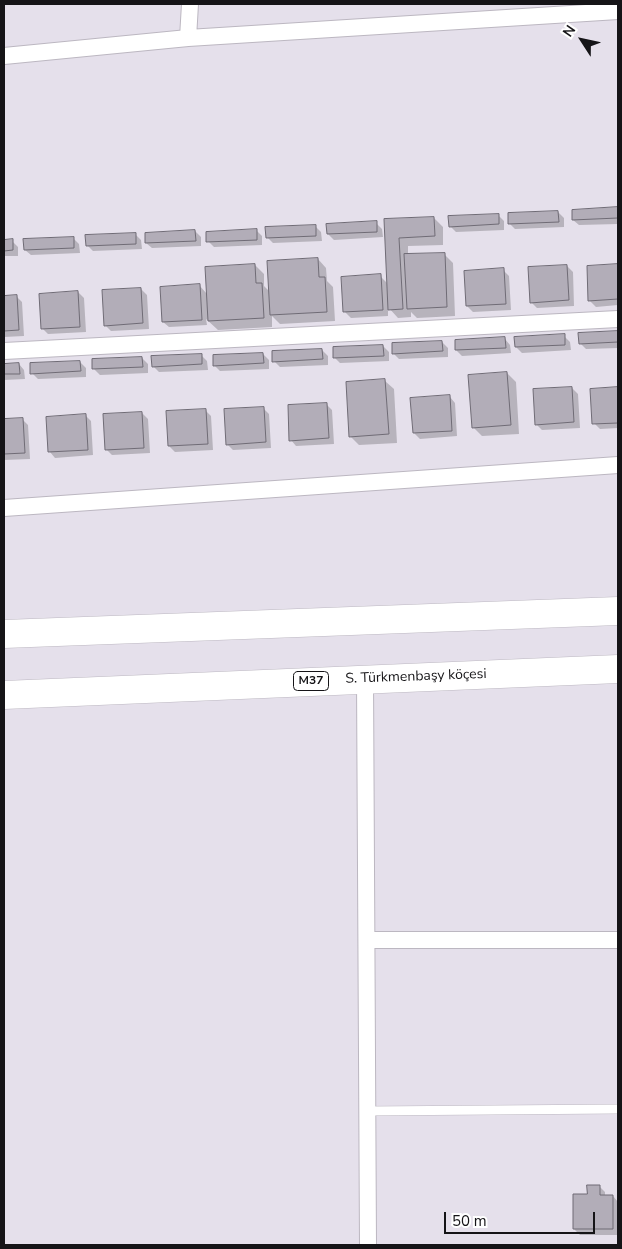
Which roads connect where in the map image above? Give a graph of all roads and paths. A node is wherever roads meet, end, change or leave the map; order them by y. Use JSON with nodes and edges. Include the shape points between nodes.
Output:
{"nodes":[{"id":1,"x":190,"y":4,"type":"edge"},
{"id":2,"x":618,"y":11,"type":"edge"},
{"id":3,"x":188,"y":38,"type":"junction"},
{"id":4,"x":4,"y":56,"type":"edge"},
{"id":5,"x":618,"y":319,"type":"edge"},
{"id":6,"x":4,"y":351,"type":"edge"},
{"id":7,"x":618,"y":465,"type":"edge"},
{"id":8,"x":4,"y":508,"type":"edge"},
{"id":9,"x":618,"y":611,"type":"edge"},
{"id":10,"x":4,"y":634,"type":"edge"},
{"id":11,"x":618,"y":669,"type":"edge"},
{"id":12,"x":365,"y":679,"type":"junction"},
{"id":13,"x":5,"y":696,"type":"edge"},
{"id":14,"x":367,"y":940,"type":"junction"},
{"id":15,"x":618,"y":940,"type":"edge"},
{"id":16,"x":618,"y":1109,"type":"edge"},
{"id":17,"x":368,"y":1111,"type":"junction"},
{"id":18,"x":368,"y":1245,"type":"edge"}],
"edges":[{"from":1,"to":3,"type":"street"},
{"from":2,"to":3,"type":"street"},
{"from":3,"to":4,"type":"street"},
{"from":5,"to":6,"type":"street"},
{"from":7,"to":8,"type":"street"},
{"from":9,"to":10,"type":"highway"},
{"from":11,"to":12,"type":"highway","name":"S. Türkmenbaşy köçesi","number":"M37"},
{"from":12,"to":13,"type":"highway","name":"S. Türkmenbaşy köçesi","number":"M37"},
{"from":12,"to":14,"type":"street"},
{"from":14,"to":15,"type":"street"},
{"from":14,"to":17,"type":"street"},
{"from":16,"to":17,"type":"lane"},
{"from":17,"to":18,"type":"street"}]}
